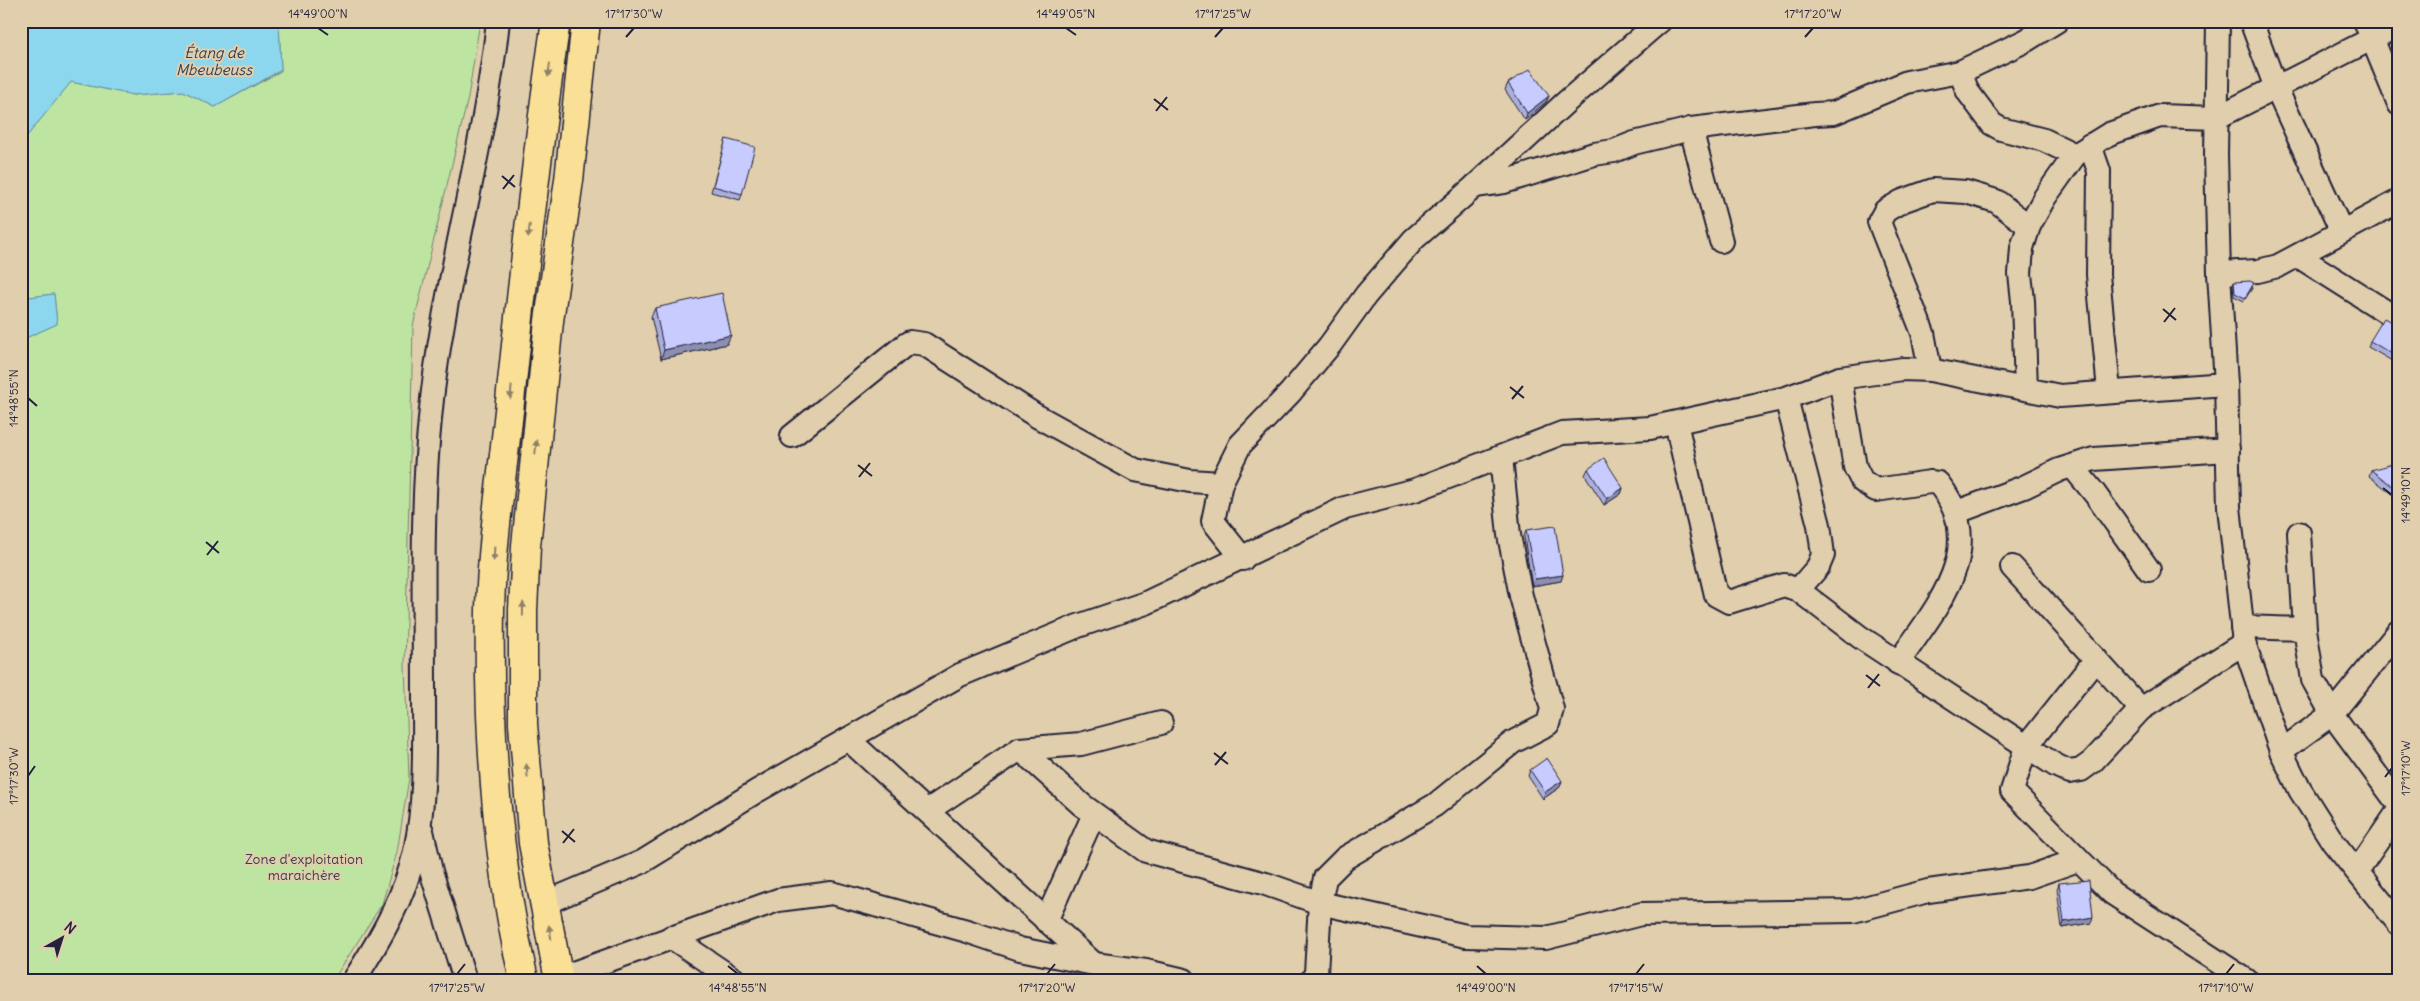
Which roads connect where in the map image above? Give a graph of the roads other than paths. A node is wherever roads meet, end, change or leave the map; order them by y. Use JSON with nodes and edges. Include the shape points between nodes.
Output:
{"nodes":[{"id":1,"x":498,"y":21,"type":"edge"},
{"id":2,"x":556,"y":21,"type":"edge"},
{"id":3,"x":586,"y":21,"type":"edge"},
{"id":4,"x":1660,"y":21,"type":"edge"},
{"id":5,"x":2218,"y":21,"type":"edge"},
{"id":6,"x":2250,"y":21,"type":"edge"},
{"id":7,"x":2044,"y":24,"type":"edge"},
{"id":8,"x":2399,"y":25,"type":"edge"},
{"id":9,"x":2368,"y":30,"type":"edge"},
{"id":10,"x":1960,"y":72,"type":"junction"},
{"id":11,"x":2276,"y":88,"type":"junction"},
{"id":12,"x":2399,"y":104,"type":"edge"},
{"id":13,"x":2216,"y":118,"type":"junction"},
{"id":14,"x":1691,"y":128,"type":"junction"},
{"id":15,"x":2082,"y":150,"type":"junction"},
{"id":16,"x":1475,"y":186,"type":"junction"},
{"id":17,"x":2398,"y":202,"type":"edge"},
{"id":18,"x":2029,"y":226,"type":"junction"},
{"id":19,"x":2341,"y":230,"type":"junction"},
{"id":20,"x":1721,"y":241,"type":"dead end"},
{"id":21,"x":2298,"y":256,"type":"junction"},
{"id":22,"x":2218,"y":273,"type":"junction"},
{"id":23,"x":2399,"y":320,"type":"edge"},
{"id":24,"x":1930,"y":370,"type":"junction"},
{"id":25,"x":1840,"y":378,"type":"junction"},
{"id":26,"x":2226,"y":384,"type":"junction"},
{"id":27,"x":2026,"y":389,"type":"junction"},
{"id":28,"x":2108,"y":391,"type":"junction"},
{"id":29,"x":1786,"y":398,"type":"junction"},
{"id":30,"x":1676,"y":422,"type":"junction"},
{"id":31,"x":792,"y":436,"type":"dead end"},
{"id":32,"x":2228,"y":450,"type":"junction"},
{"id":33,"x":1501,"y":457,"type":"junction"},
{"id":34,"x":2073,"y":468,"type":"junction"},
{"id":35,"x":1221,"y":483,"type":"junction"},
{"id":36,"x":1957,"y":512,"type":"junction"},
{"id":37,"x":2299,"y":533,"type":"dead end"},
{"id":38,"x":1243,"y":559,"type":"junction"},
{"id":39,"x":2012,"y":567,"type":"dead end"},
{"id":40,"x":2149,"y":570,"type":"dead end"},
{"id":41,"x":1798,"y":590,"type":"junction"},
{"id":42,"x":2305,"y":629,"type":"junction"},
{"id":43,"x":2243,"y":635,"type":"junction"},
{"id":44,"x":2397,"y":639,"type":"edge"},
{"id":45,"x":2096,"y":659,"type":"junction"},
{"id":46,"x":1898,"y":662,"type":"junction"},
{"id":47,"x":2141,"y":709,"type":"junction"},
{"id":48,"x":2332,"y":714,"type":"junction"},
{"id":49,"x":1161,"y":723,"type":"dead end"},
{"id":50,"x":849,"y":740,"type":"junction"},
{"id":51,"x":2026,"y":747,"type":"junction"},
{"id":52,"x":1020,"y":749,"type":"junction"},
{"id":53,"x":2281,"y":751,"type":"junction"},
{"id":54,"x":2399,"y":804,"type":"edge"},
{"id":55,"x":2399,"y":810,"type":"edge"},
{"id":56,"x":927,"y":811,"type":"junction"},
{"id":57,"x":1094,"y":814,"type":"junction"},
{"id":58,"x":420,"y":820,"type":"junction"},
{"id":59,"x":2078,"y":860,"type":"junction"},
{"id":60,"x":2357,"y":872,"type":"junction"},
{"id":61,"x":545,"y":903,"type":"junction"},
{"id":62,"x":1320,"y":903,"type":"junction"},
{"id":63,"x":1046,"y":921,"type":"junction"},
{"id":64,"x":2399,"y":924,"type":"edge"},
{"id":65,"x":671,"y":937,"type":"junction"},
{"id":66,"x":1094,"y":964,"type":"junction"},
{"id":67,"x":1145,"y":975,"type":"edge"},
{"id":68,"x":559,"y":979,"type":"edge"},
{"id":69,"x":354,"y":980,"type":"edge"},
{"id":70,"x":465,"y":980,"type":"edge"},
{"id":71,"x":524,"y":980,"type":"edge"},
{"id":72,"x":735,"y":980,"type":"edge"},
{"id":73,"x":1184,"y":980,"type":"edge"},
{"id":74,"x":1312,"y":980,"type":"edge"},
{"id":75,"x":2246,"y":980,"type":"edge"}],
"edges":[{"from":1,"to":58,"type":"street","via":[[492,76],[439,345],[430,419],[425,502],[424,763]]},
{"from":2,"to":71,"type":"highway","one_way":true,"via":[[519,320],[490,609],[491,724],[500,850]]},
{"from":61,"to":3,"type":"highway","one_way":true,"via":[[533,843],[524,724],[523,610],[549,321],[569,180]]},
{"from":4,"to":16,"type":"street"},
{"from":5,"to":13,"type":"street"},
{"from":6,"to":11,"type":"street"},
{"from":7,"to":10,"type":"street"},
{"from":8,"to":9,"type":"street"},
{"from":9,"to":11,"type":"street"},
{"from":9,"to":12,"type":"street"},
{"from":10,"to":14,"type":"street","via":[[1907,82],[1834,113]]},
{"from":10,"to":15,"type":"street","via":[[1968,92],[1992,124]]},
{"from":11,"to":13,"type":"street"},
{"from":11,"to":19,"type":"street"},
{"from":13,"to":15,"type":"street","via":[[2160,116],[2109,134]]},
{"from":13,"to":22,"type":"street"},
{"from":14,"to":16,"type":"street","via":[[1504,182]]},
{"from":14,"to":20,"type":"street"},
{"from":15,"to":18,"type":"street","via":[[2046,197]]},
{"from":15,"to":28,"type":"street","via":[[2099,172],[2098,275]]},
{"from":16,"to":35,"type":"street","via":[[1414,239],[1384,273],[1296,386],[1240,445]]},
{"from":17,"to":19,"type":"street"},
{"from":18,"to":24,"type":"street","via":[[1996,201],[1966,192],[1933,190],[1885,211],[1879,222],[1924,333]]},
{"from":18,"to":27,"type":"street","via":[[2022,248],[2020,274]]},
{"from":19,"to":21,"type":"street"},
{"from":21,"to":22,"type":"street","via":[[2258,271]]},
{"from":21,"to":23,"type":"street"},
{"from":22,"to":26,"type":"street"},
{"from":24,"to":25,"type":"street","via":[[1903,369]]},
{"from":24,"to":27,"type":"street"},
{"from":25,"to":29,"type":"street"},
{"from":25,"to":36,"type":"street","via":[[1855,467],[1862,481],[1876,490],[1930,482],[1938,484]]},
{"from":26,"to":28,"type":"street"},
{"from":26,"to":32,"type":"street"},
{"from":27,"to":28,"type":"street","via":[[2060,396]]},
{"from":29,"to":30,"type":"street"},
{"from":29,"to":41,"type":"street","via":[[1819,525],[1823,555],[1818,567]]},
{"from":30,"to":33,"type":"street","via":[[1650,428],[1562,433]]},
{"from":30,"to":41,"type":"street","via":[[1716,595],[1729,602],[1784,585]]},
{"from":31,"to":35,"type":"street","via":[[910,342],[929,347],[1035,415],[1135,470],[1190,481]]},
{"from":32,"to":34,"type":"street","via":[[2094,459]]},
{"from":32,"to":43,"type":"street","via":[[2229,507]]},
{"from":33,"to":38,"type":"street","via":[[1414,490],[1345,508]]},
{"from":33,"to":62,"type":"street","via":[[1509,535],[1521,596],[1552,709],[1548,724],[1513,742],[1435,805],[1344,858],[1324,878]]},
{"from":34,"to":36,"type":"street","via":[[2060,470]]},
{"from":34,"to":40,"type":"street"},
{"from":35,"to":38,"type":"street","via":[[1213,521]]},
{"from":36,"to":46,"type":"street","via":[[1962,538],[1952,580]]},
{"from":37,"to":42,"type":"street"},
{"from":38,"to":50,"type":"street","via":[[1146,604],[1078,626],[960,675]]},
{"from":39,"to":45,"type":"street"},
{"from":41,"to":46,"type":"street"},
{"from":42,"to":43,"type":"street"},
{"from":42,"to":48,"type":"street","via":[[2313,680]]},
{"from":43,"to":47,"type":"street"},
{"from":43,"to":53,"type":"street"},
{"from":44,"to":48,"type":"street"},
{"from":45,"to":47,"type":"street"},
{"from":45,"to":51,"type":"street"},
{"from":46,"to":51,"type":"street"},
{"from":47,"to":51,"type":"street","via":[[2081,770],[2070,772]]},
{"from":48,"to":53,"type":"street"},
{"from":48,"to":54,"type":"street"},
{"from":49,"to":52,"type":"street","via":[[1081,744]]},
{"from":50,"to":56,"type":"street"},
{"from":50,"to":61,"type":"street","via":[[757,791],[642,862]]},
{"from":51,"to":59,"type":"street","via":[[2012,791]]},
{"from":52,"to":56,"type":"street"},
{"from":52,"to":57,"type":"street"},
{"from":53,"to":60,"type":"street","via":[[2300,790],[2333,842]]},
{"from":55,"to":60,"type":"street"},
{"from":56,"to":63,"type":"street"},
{"from":57,"to":62,"type":"street","via":[[1146,851],[1266,884]]},
{"from":57,"to":63,"type":"street"},
{"from":58,"to":69,"type":"street","via":[[407,879],[373,950]]},
{"from":58,"to":70,"type":"street","via":[[431,872]]},
{"from":59,"to":62,"type":"street","via":[[2029,878],[1928,891],[1853,911],[1641,914],[1546,938],[1466,936]]},
{"from":59,"to":75,"type":"street","via":[[2112,894]]},
{"from":60,"to":64,"type":"street"},
{"from":68,"to":61,"type":"highway","one_way":true},
{"from":62,"to":74,"type":"street","via":[[1316,972]]},
{"from":63,"to":66,"type":"street"},
{"from":65,"to":66,"type":"street","via":[[778,900],[832,893],[967,930],[1020,949]]},
{"from":65,"to":68,"type":"street"},
{"from":65,"to":72,"type":"street"},
{"from":66,"to":67,"type":"street"},
{"from":67,"to":73,"type":"street"}]}
